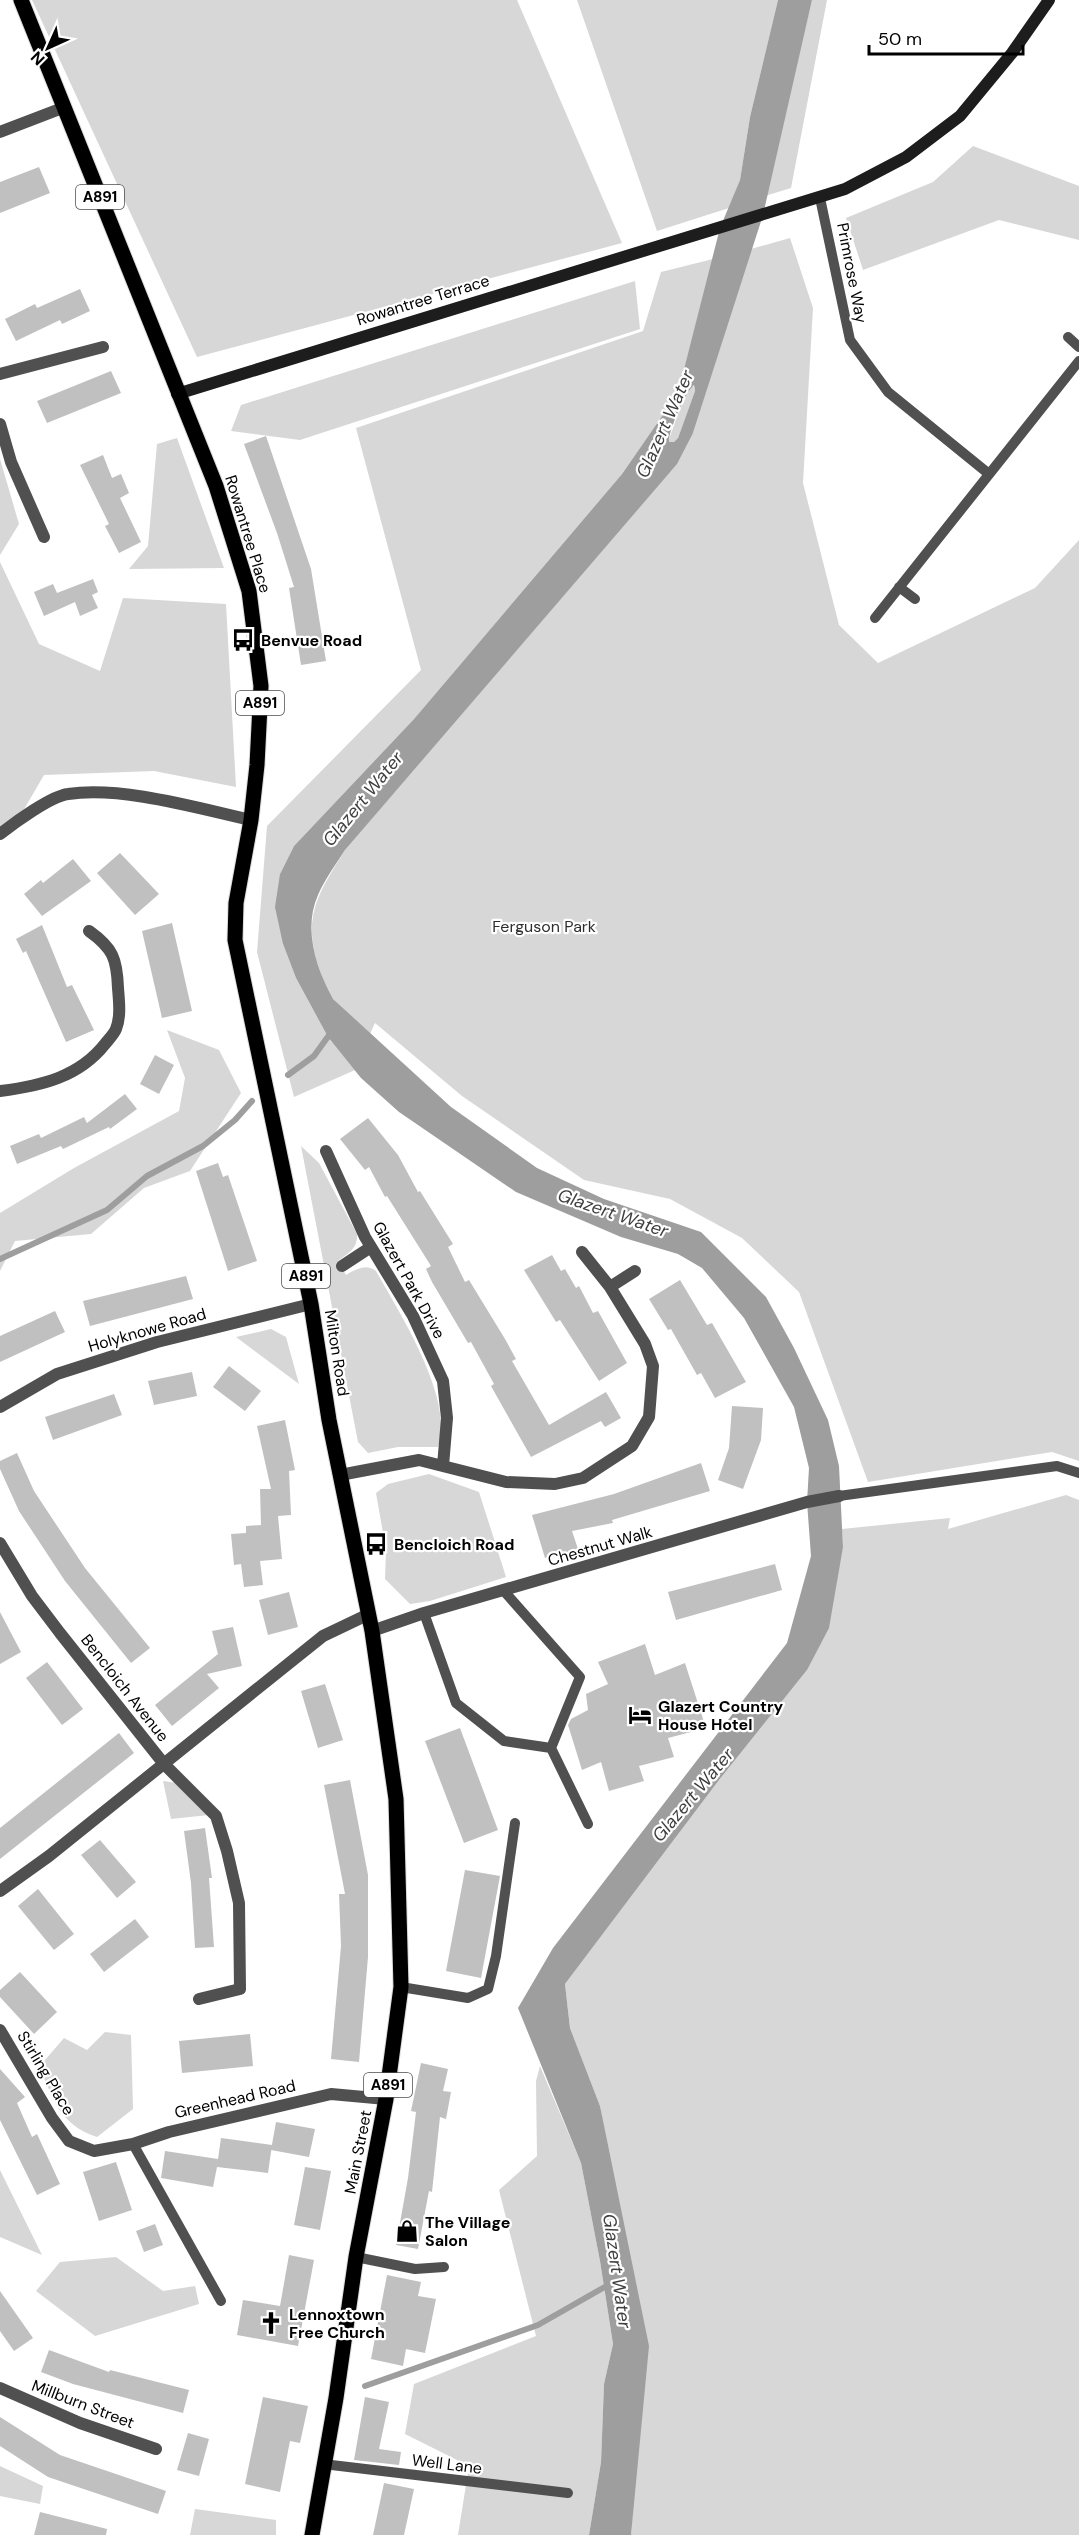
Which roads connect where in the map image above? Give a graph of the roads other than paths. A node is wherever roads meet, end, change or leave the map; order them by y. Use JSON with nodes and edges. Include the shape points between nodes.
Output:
{"nodes":[{"id":1,"x":21,"y":0,"type":"edge"},
{"id":2,"x":1049,"y":0,"type":"edge"},
{"id":3,"x":65,"y":107,"type":"junction"},
{"id":4,"x":0,"y":132,"type":"edge"},
{"id":5,"x":820,"y":198,"type":"junction"},
{"id":6,"x":1068,"y":338,"type":"dead end"},
{"id":7,"x":103,"y":347,"type":"dead end"},
{"id":8,"x":1079,"y":347,"type":"edge"},
{"id":9,"x":1079,"y":362,"type":"edge"},
{"id":10,"x":0,"y":374,"type":"edge"},
{"id":11,"x":177,"y":394,"type":"junction"},
{"id":12,"x":0,"y":424,"type":"edge"},
{"id":13,"x":989,"y":474,"type":"junction"},
{"id":14,"x":44,"y":537,"type":"dead end"},
{"id":15,"x":900,"y":587,"type":"junction"},
{"id":16,"x":915,"y":599,"type":"dead end"},
{"id":17,"x":875,"y":618,"type":"dead end"},
{"id":18,"x":251,"y":820,"type":"junction"},
{"id":19,"x":0,"y":834,"type":"edge"},
{"id":20,"x":89,"y":931,"type":"dead end"},
{"id":21,"x":235,"y":940,"type":"joint"},
{"id":22,"x":0,"y":1091,"type":"edge"},
{"id":23,"x":326,"y":1151,"type":"dead end"},
{"id":24,"x":371,"y":1247,"type":"junction"},
{"id":25,"x":582,"y":1252,"type":"dead end"},
{"id":26,"x":342,"y":1266,"type":"dead end"},
{"id":27,"x":635,"y":1271,"type":"dead end"},
{"id":28,"x":610,"y":1287,"type":"junction"},
{"id":29,"x":311,"y":1304,"type":"junction"},
{"id":30,"x":0,"y":1407,"type":"edge"},
{"id":31,"x":443,"y":1466,"type":"junction"},
{"id":32,"x":1079,"y":1473,"type":"edge"},
{"id":33,"x":340,"y":1475,"type":"junction"},
{"id":34,"x":838,"y":1496,"type":"joint"},
{"id":35,"x":0,"y":1543,"type":"edge"},
{"id":36,"x":503,"y":1590,"type":"junction"},
{"id":37,"x":424,"y":1613,"type":"junction"},
{"id":38,"x":368,"y":1615,"type":"junction"},
{"id":39,"x":372,"y":1631,"type":"junction"},
{"id":40,"x":551,"y":1748,"type":"junction"},
{"id":41,"x":164,"y":1764,"type":"junction"},
{"id":42,"x":515,"y":1823,"type":"dead end"},
{"id":43,"x":588,"y":1824,"type":"dead end"},
{"id":44,"x":0,"y":1892,"type":"edge"},
{"id":45,"x":401,"y":1987,"type":"junction"},
{"id":46,"x":199,"y":1999,"type":"dead end"},
{"id":47,"x":0,"y":2030,"type":"edge"},
{"id":48,"x":387,"y":2099,"type":"junction"},
{"id":49,"x":133,"y":2144,"type":"junction"},
{"id":50,"x":94,"y":2151,"type":"joint"},
{"id":51,"x":356,"y":2258,"type":"junction"},
{"id":52,"x":444,"y":2267,"type":"dead end"},
{"id":53,"x":221,"y":2301,"type":"dead end"},
{"id":54,"x":0,"y":2388,"type":"edge"},
{"id":55,"x":156,"y":2449,"type":"dead end"},
{"id":56,"x":323,"y":2464,"type":"junction"},
{"id":57,"x":568,"y":2493,"type":"dead end"},
{"id":58,"x":312,"y":2535,"type":"edge"}],
"edges":[{"from":1,"to":3,"type":"main road","number":"A891"},
{"from":2,"to":5,"type":"main road","name":"Rowantree Terrace","via":[[960,116],[906,157]]},
{"from":3,"to":4,"type":"street"},
{"from":3,"to":11,"type":"main road","number":"A891"},
{"from":5,"to":11,"type":"main road","name":"Rowantree Terrace"},
{"from":5,"to":13,"type":"lane","name":"Primrose Way","via":[[850,340],[888,392]]},
{"from":6,"to":8,"type":"lane"},
{"from":7,"to":10,"type":"street"},
{"from":9,"to":13,"type":"lane"},
{"from":11,"to":18,"type":"main road","name":"Rowantree Place","number":"A891","via":[[216,486],[249,591],[261,686]]},
{"from":12,"to":14,"type":"street","via":[[11,462]]},
{"from":13,"to":15,"type":"lane"},
{"from":15,"to":16,"type":"lane"},
{"from":15,"to":17,"type":"lane"},
{"from":18,"to":19,"type":"street","via":[[130,794],[66,794]]},
{"from":18,"to":21,"type":"main road","name":"Rowantree Place","number":"A891","via":[[236,903]]},
{"from":20,"to":22,"type":"street","via":[[106,943],[117,965],[120,1006],[116,1030],[93,1059],[68,1074],[35,1086]]},
{"from":21,"to":29,"type":"main road","name":"Milton Road","number":"A891"},
{"from":23,"to":24,"type":"street","name":"Glazert Park Drive"},
{"from":24,"to":26,"type":"street"},
{"from":24,"to":31,"type":"street","name":"Glazert Park Drive","via":[[413,1316],[443,1381],[447,1418]]},
{"from":25,"to":28,"type":"street"},
{"from":27,"to":28,"type":"street"},
{"from":28,"to":31,"type":"street","via":[[645,1344],[653,1366],[649,1418],[632,1446],[583,1478],[555,1484],[506,1482]]},
{"from":29,"to":30,"type":"street","name":"Holyknowe Road","via":[[157,1342],[57,1374]]},
{"from":29,"to":33,"type":"main road","name":"Milton Road","number":"A891"},
{"from":31,"to":33,"type":"street","via":[[419,1460]]},
{"from":32,"to":34,"type":"lane","via":[[1057,1466]]},
{"from":33,"to":38,"type":"main road","name":"Milton Road","number":"A891"},
{"from":34,"to":36,"type":"street","name":"Chestnut Walk"},
{"from":35,"to":41,"type":"street","name":"Bencloich Avenue","via":[[32,1596]]},
{"from":36,"to":37,"type":"street","name":"Chestnut Walk"},
{"from":36,"to":40,"type":"lane","via":[[580,1677]]},
{"from":37,"to":39,"type":"street","name":"Chestnut Walk"},
{"from":37,"to":40,"type":"lane","via":[[456,1703],[504,1741]]},
{"from":38,"to":39,"type":"main road","name":"Milton Road","number":"A891"},
{"from":38,"to":41,"type":"street","via":[[323,1636]]},
{"from":39,"to":45,"type":"main road","name":"Main Street","number":"A891","via":[[396,1799]]},
{"from":40,"to":43,"type":"lane"},
{"from":41,"to":44,"type":"street"},
{"from":41,"to":46,"type":"street","name":"Bencloich Avenue","via":[[216,1816],[238,1903],[240,1989]]},
{"from":42,"to":45,"type":"lane","via":[[488,1989],[468,1998]]},
{"from":45,"to":48,"type":"main road","name":"Main Street","number":"A891"},
{"from":47,"to":50,"type":"street","name":"Stirling Place","via":[[69,2141]]},
{"from":48,"to":49,"type":"street","name":"Greenhead Road","via":[[331,2094]]},
{"from":48,"to":51,"type":"main road","name":"Main Street","number":"A891"},
{"from":49,"to":50,"type":"street","name":"Greenhead Road"},
{"from":49,"to":53,"type":"lane"},
{"from":51,"to":52,"type":"lane","via":[[415,2269]]},
{"from":51,"to":56,"type":"main road","name":"Main Street","number":"A891"},
{"from":54,"to":55,"type":"street","name":"Millburn Street"},
{"from":56,"to":57,"type":"lane","name":"Well Lane"},
{"from":56,"to":58,"type":"main road","name":"Main Street","number":"A891"}]}
